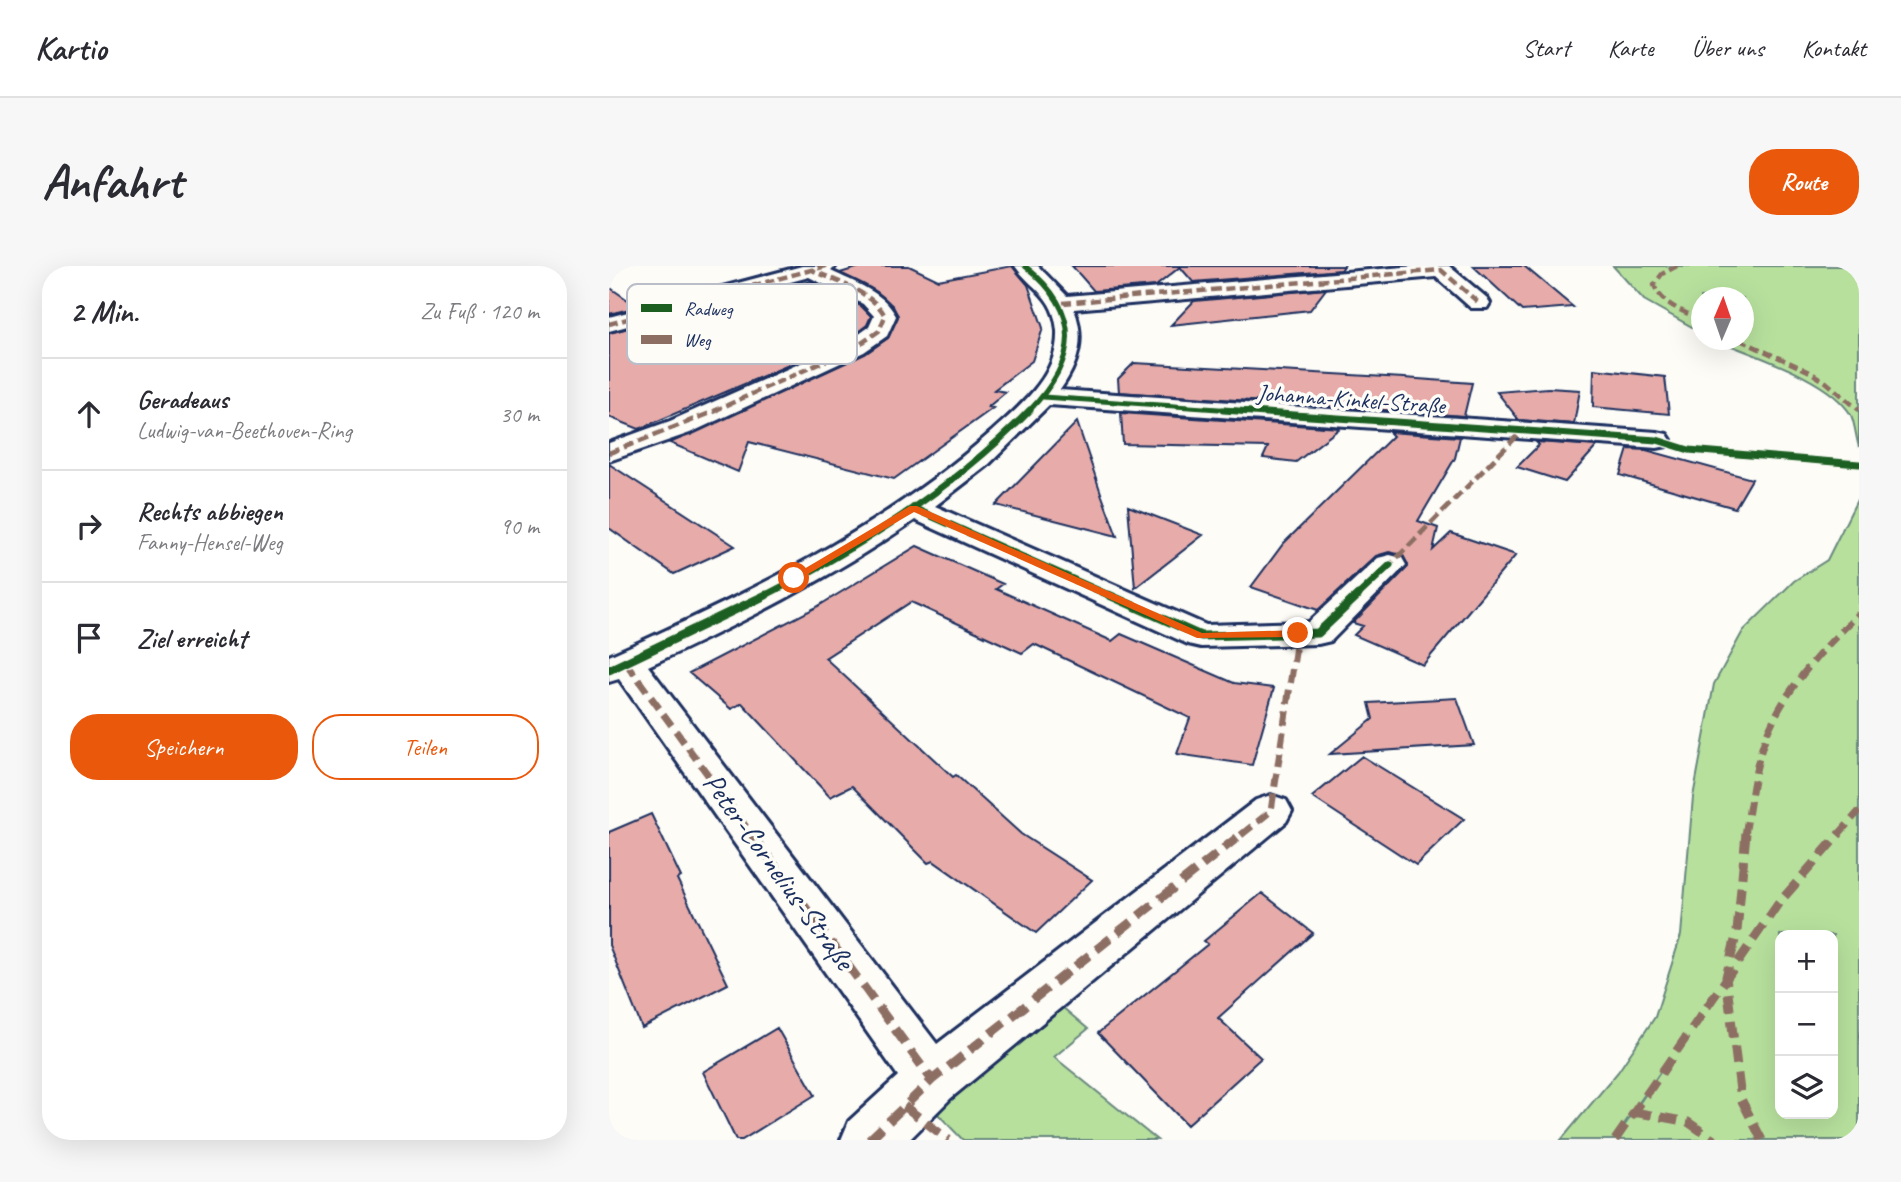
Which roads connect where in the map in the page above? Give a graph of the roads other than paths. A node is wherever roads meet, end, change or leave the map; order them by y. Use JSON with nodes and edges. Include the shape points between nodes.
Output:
{"nodes":[{"id":1,"x":1025,"y":266,"type":"edge"},
{"id":2,"x":819,"y":268,"type":"edge"},
{"id":3,"x":759,"y":284,"type":"edge"},
{"id":4,"x":846,"y":284,"type":"edge"},
{"id":5,"x":857,"y":291,"type":"edge"},
{"id":6,"x":1063,"y":303,"type":"junction"},
{"id":7,"x":1479,"y":303,"type":"dead end"},
{"id":8,"x":627,"y":319,"type":"edge"},
{"id":9,"x":609,"y":324,"type":"edge"},
{"id":10,"x":857,"y":346,"type":"edge"},
{"id":11,"x":821,"y":364,"type":"edge"},
{"id":12,"x":1043,"y":397,"type":"junction"},
{"id":13,"x":1657,"y":440,"type":"dead end"},
{"id":14,"x":609,"y":453,"type":"edge"},
{"id":15,"x":913,"y":508,"type":"junction"},
{"id":16,"x":1390,"y":565,"type":"dead end"},
{"id":17,"x":617,"y":666,"type":"edge"},
{"id":18,"x":1271,"y":811,"type":"dead end"},
{"id":19,"x":932,"y":1080,"type":"junction"},
{"id":20,"x":869,"y":1140,"type":"edge"}],
"edges":[{"from":1,"to":6,"type":"street"},
{"from":2,"to":3,"type":"street"},
{"from":2,"to":4,"type":"street"},
{"from":5,"to":10,"type":"street","via":[[877,303],[885,316],[879,331]]},
{"from":6,"to":7,"type":"street","via":[[1441,270]]},
{"from":6,"to":12,"type":"street","via":[[1068,347]]},
{"from":8,"to":9,"type":"street"},
{"from":11,"to":14,"type":"street","via":[[680,427]]},
{"from":12,"to":13,"type":"street","name":"Johanna-Kinkel-Straße"},
{"from":12,"to":15,"type":"street","via":[[987,450]]},
{"from":15,"to":16,"type":"street","via":[[1201,636],[1318,633]]},
{"from":15,"to":17,"type":"street","via":[[794,578]]},
{"from":17,"to":19,"type":"street","name":"Peter-Cornelius-Straße"},
{"from":18,"to":19,"type":"street"},
{"from":19,"to":20,"type":"street"}]}
